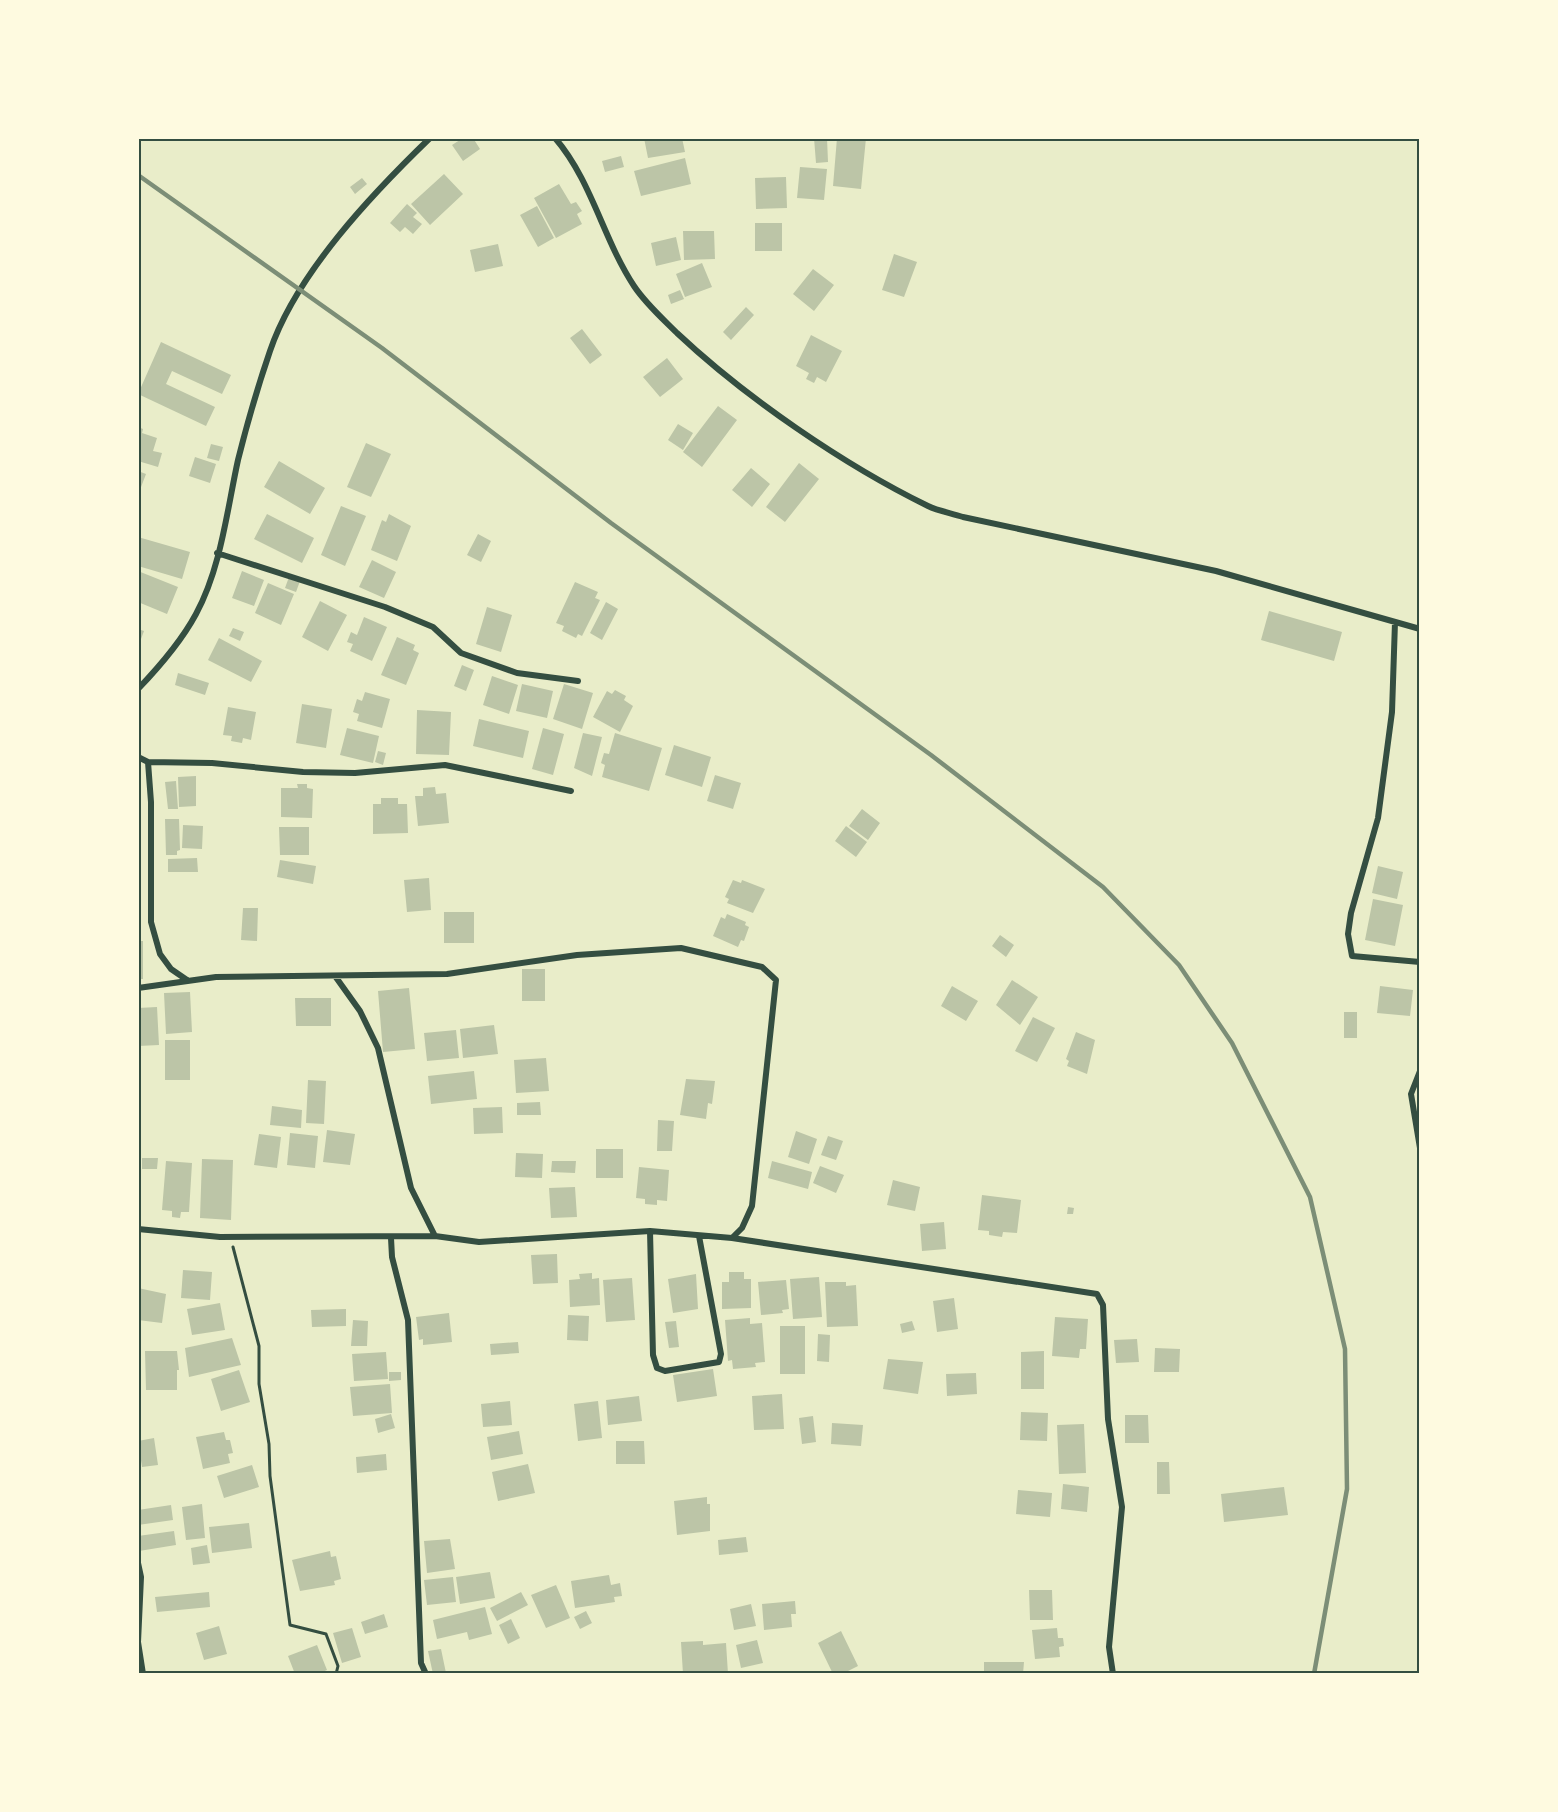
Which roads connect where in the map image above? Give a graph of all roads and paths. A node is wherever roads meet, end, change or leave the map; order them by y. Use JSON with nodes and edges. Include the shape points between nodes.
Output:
{"nodes":[{"id":1,"x":430,"y":138,"type":"edge"},
{"id":2,"x":555,"y":138,"type":"edge"},
{"id":3,"x":217,"y":553,"type":"junction"},
{"id":4,"x":1395,"y":622,"type":"junction"},
{"id":5,"x":1420,"y":629,"type":"edge"},
{"id":6,"x":578,"y":681,"type":"dead end"},
{"id":7,"x":138,"y":689,"type":"edge"},
{"id":8,"x":138,"y":757,"type":"edge"},
{"id":9,"x":148,"y":762,"type":"junction"},
{"id":10,"x":571,"y":791,"type":"dead end"},
{"id":11,"x":1420,"y":962,"type":"edge"},
{"id":12,"x":335,"y":976,"type":"junction"},
{"id":13,"x":187,"y":980,"type":"junction"},
{"id":14,"x":138,"y":988,"type":"edge"},
{"id":15,"x":1420,"y":1071,"type":"edge"},
{"id":16,"x":1420,"y":1148,"type":"edge"},
{"id":17,"x":138,"y":1229,"type":"edge"},
{"id":18,"x":650,"y":1231,"type":"junction"},
{"id":19,"x":435,"y":1236,"type":"junction"},
{"id":20,"x":699,"y":1236,"type":"junction"},
{"id":21,"x":231,"y":1237,"type":"junction"},
{"id":22,"x":392,"y":1238,"type":"junction"},
{"id":23,"x":732,"y":1238,"type":"junction"},
{"id":24,"x":138,"y":1563,"type":"edge"},
{"id":25,"x":143,"y":1674,"type":"edge"},
{"id":26,"x":336,"y":1674,"type":"edge"},
{"id":27,"x":426,"y":1674,"type":"edge"},
{"id":28,"x":1113,"y":1674,"type":"edge"}],
"edges":[{"from":1,"to":3,"type":"street","via":[[346,227],[298,293],[271,349],[239,457]]},
{"from":2,"to":4,"type":"street","via":[[590,191],[620,260],[648,304],[701,356],[783,419],[873,476],[930,507],[963,517],[1216,571]]},
{"from":3,"to":6,"type":"street","via":[[385,607],[433,627],[461,653],[517,673]]},
{"from":3,"to":7,"type":"street","via":[[197,612],[179,643]]},
{"from":4,"to":5,"type":"street"},
{"from":4,"to":11,"type":"street","via":[[1392,712],[1378,818],[1348,934],[1352,956]]},
{"from":8,"to":9,"type":"street"},
{"from":9,"to":10,"type":"street","via":[[355,773],[445,765]]},
{"from":9,"to":13,"type":"street","via":[[151,922],[160,954],[171,969]]},
{"from":12,"to":13,"type":"street"},
{"from":12,"to":19,"type":"street","via":[[360,1011],[378,1048],[411,1188]]},
{"from":12,"to":23,"type":"street","via":[[447,974],[577,955],[681,948],[762,967],[776,980],[752,1206],[742,1228]]},
{"from":13,"to":14,"type":"street"},
{"from":15,"to":16,"type":"street","via":[[1411,1094]]},
{"from":17,"to":21,"type":"street"},
{"from":18,"to":19,"type":"street","via":[[479,1242]]},
{"from":18,"to":20,"type":"street"},
{"from":18,"to":20,"type":"street","via":[[653,1355],[657,1368],[665,1371],[718,1362],[721,1354]]},
{"from":19,"to":22,"type":"street"},
{"from":20,"to":23,"type":"street"},
{"from":21,"to":22,"type":"street"},
{"from":21,"to":26,"type":"path","via":[[259,1346],[259,1384],[290,1625],[326,1634],[338,1666]]},
{"from":22,"to":27,"type":"street","via":[[392,1257],[408,1320],[416,1570],[421,1663]]},
{"from":23,"to":28,"type":"street","via":[[1097,1294],[1103,1305],[1108,1419],[1122,1507],[1109,1647]]},
{"from":24,"to":25,"type":"street","via":[[138,1641]]}]}
